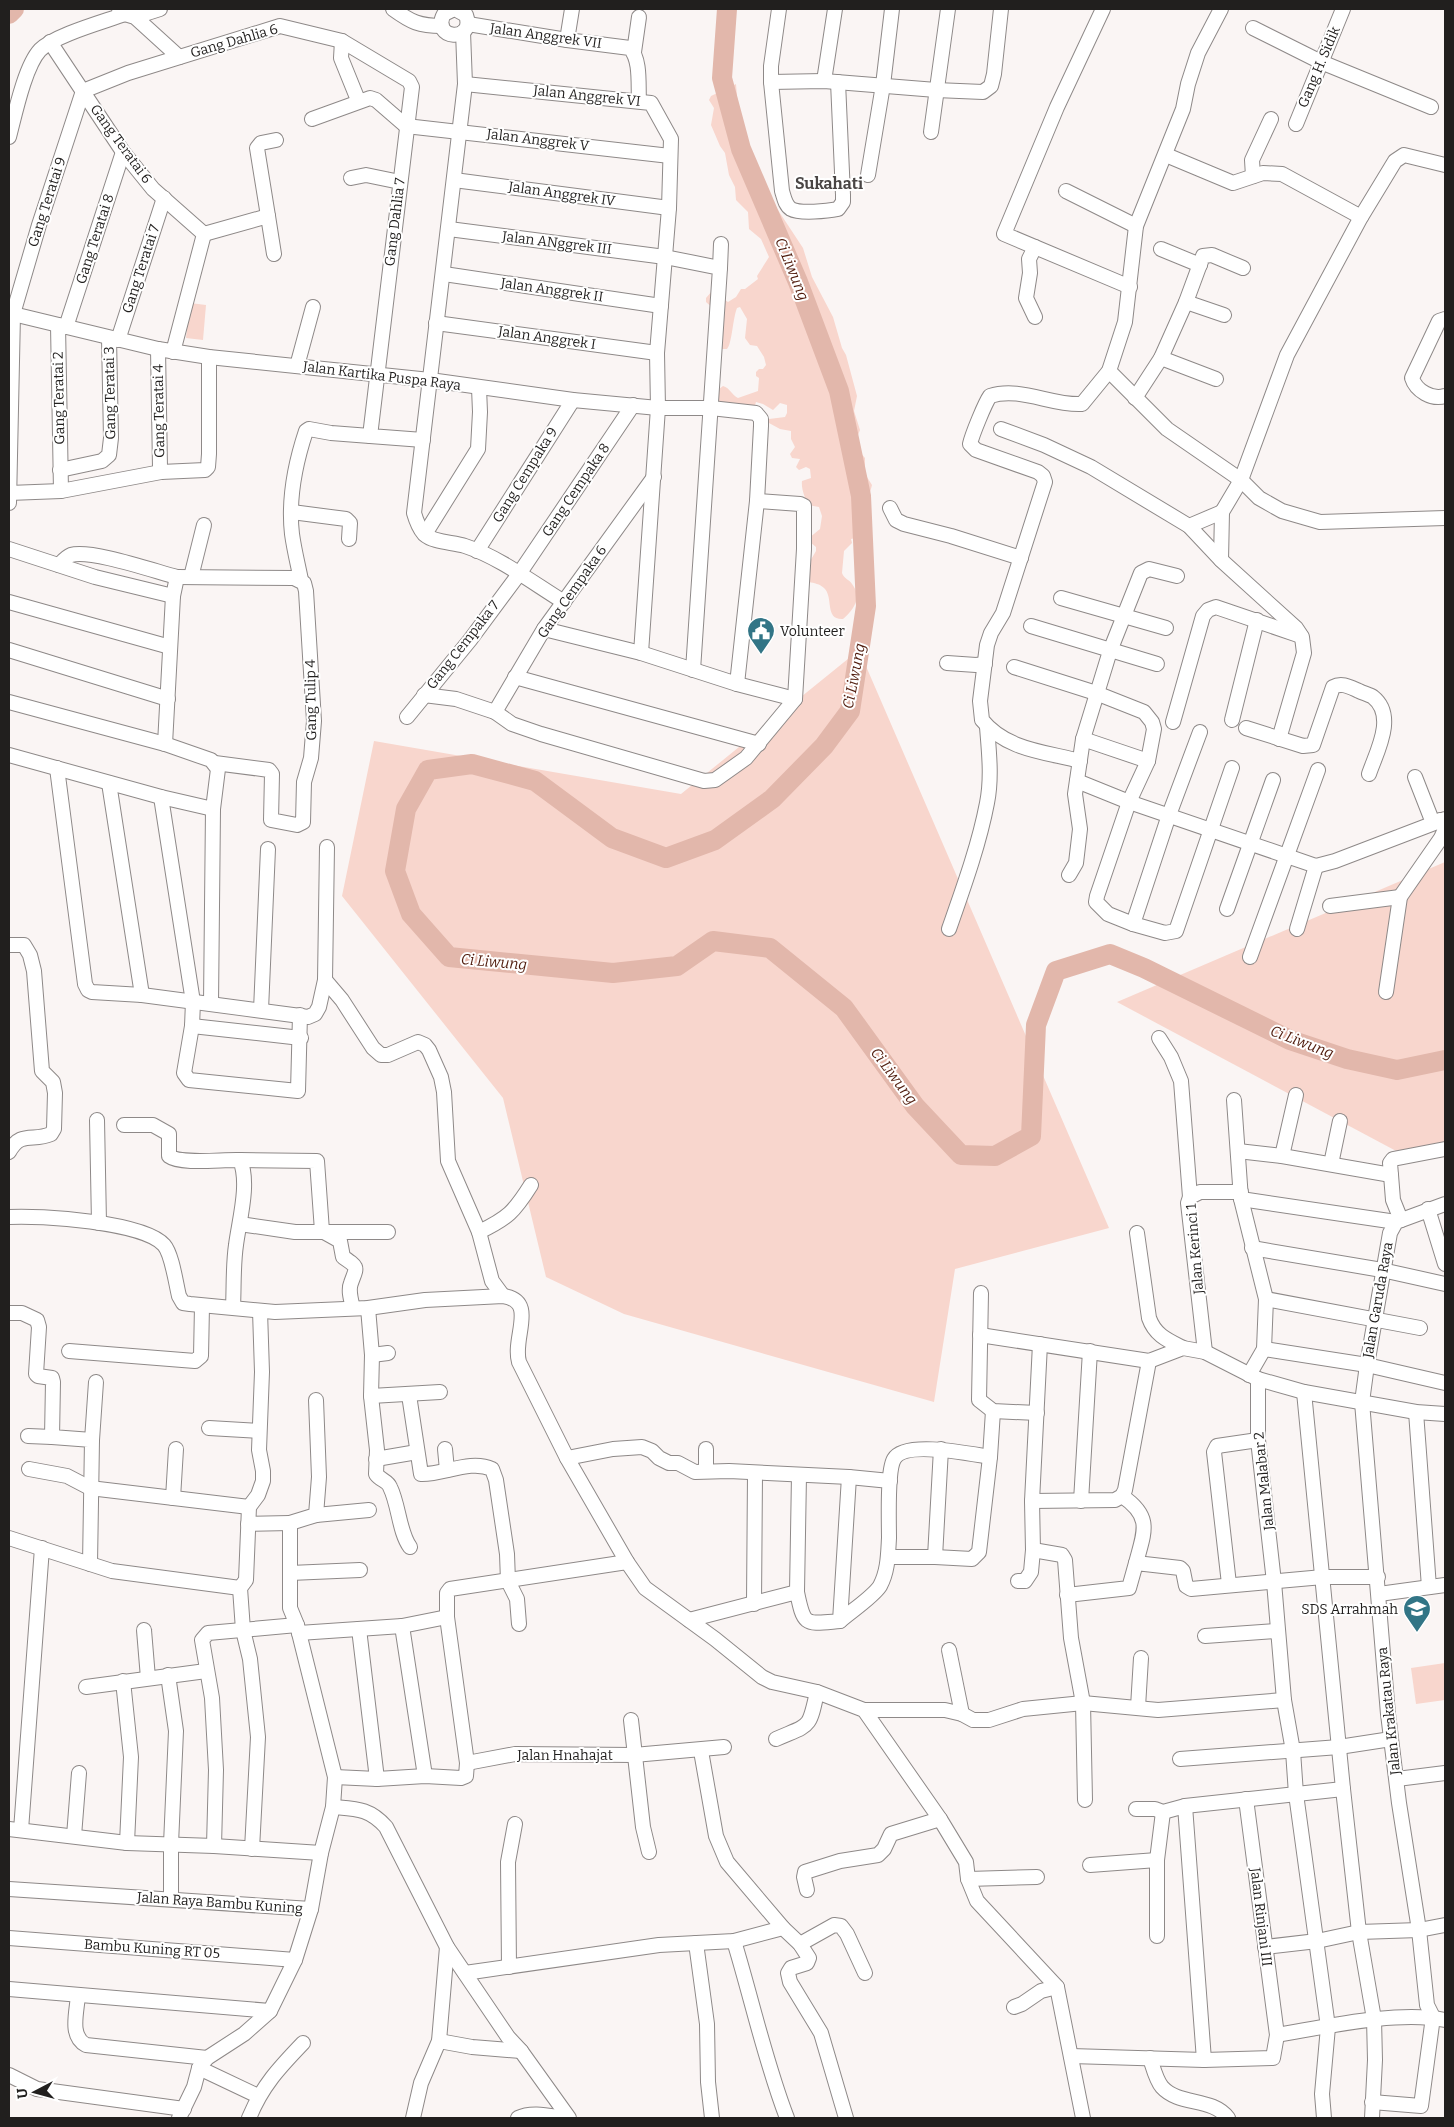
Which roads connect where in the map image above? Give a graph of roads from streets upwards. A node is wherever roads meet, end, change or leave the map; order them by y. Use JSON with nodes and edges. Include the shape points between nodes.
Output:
{"nodes":[{"id":1,"x":160,"y":9,"type":"edge"},
{"id":2,"x":394,"y":9,"type":"edge"},
{"id":3,"x":572,"y":9,"type":"edge"},
{"id":4,"x":778,"y":9,"type":"edge"},
{"id":5,"x":834,"y":9,"type":"edge"},
{"id":6,"x":892,"y":9,"type":"edge"},
{"id":7,"x":948,"y":9,"type":"edge"},
{"id":8,"x":1001,"y":9,"type":"edge"},
{"id":9,"x":1103,"y":9,"type":"edge"},
{"id":10,"x":1220,"y":9,"type":"edge"},
{"id":11,"x":1343,"y":9,"type":"edge"},
{"id":12,"x":126,"y":13,"type":"edge"},
{"id":13,"x":462,"y":16,"type":"edge"},
{"id":14,"x":639,"y":16,"type":"dead end"},
{"id":15,"x":442,"y":26,"type":"junction"},
{"id":16,"x":1253,"y":28,"type":"dead end"},
{"id":17,"x":567,"y":40,"type":"junction"},
{"id":18,"x":342,"y":41,"type":"junction"},
{"id":19,"x":50,"y":42,"type":"junction"},
{"id":20,"x":630,"y":49,"type":"junction"},
{"id":21,"x":179,"y":57,"type":"junction"},
{"id":22,"x":1322,"y":62,"type":"junction"},
{"id":23,"x":771,"y":82,"type":"junction"},
{"id":24,"x":831,"y":82,"type":"junction"},
{"id":25,"x":465,"y":84,"type":"junction"},
{"id":26,"x":883,"y":85,"type":"junction"},
{"id":27,"x":936,"y":90,"type":"junction"},
{"id":28,"x":83,"y":91,"type":"junction"},
{"id":29,"x":358,"y":100,"type":"junction"},
{"id":30,"x":640,"y":101,"type":"junction"},
{"id":31,"x":1431,"y":107,"type":"dead end"},
{"id":32,"x":312,"y":119,"type":"dead end"},
{"id":33,"x":1272,"y":119,"type":"dead end"},
{"id":34,"x":1296,"y":124,"type":"dead end"},
{"id":35,"x":406,"y":126,"type":"junction"},
{"id":36,"x":460,"y":130,"type":"junction"},
{"id":37,"x":930,"y":132,"type":"dead end"},
{"id":38,"x":9,"y":137,"type":"edge"},
{"id":39,"x":276,"y":140,"type":"dead end"},
{"id":40,"x":123,"y":152,"type":"junction"},
{"id":41,"x":1166,"y":155,"type":"junction"},
{"id":42,"x":670,"y":156,"type":"junction"},
{"id":43,"x":1445,"y":165,"type":"edge"},
{"id":44,"x":868,"y":175,"type":"dead end"},
{"id":45,"x":1253,"y":176,"type":"junction"},
{"id":46,"x":351,"y":178,"type":"dead end"},
{"id":47,"x":454,"y":180,"type":"junction"},
{"id":48,"x":400,"y":182,"type":"junction"},
{"id":49,"x":1066,"y":191,"type":"dead end"},
{"id":50,"x":164,"y":198,"type":"junction"},
{"id":51,"x":669,"y":208,"type":"junction"},
{"id":52,"x":268,"y":216,"type":"junction"},
{"id":53,"x":1361,"y":217,"type":"junction"},
{"id":54,"x":1136,"y":226,"type":"junction"},
{"id":55,"x":449,"y":229,"type":"junction"},
{"id":56,"x":204,"y":234,"type":"junction"},
{"id":57,"x":721,"y":244,"type":"dead end"},
{"id":58,"x":1034,"y":247,"type":"junction"},
{"id":59,"x":1161,"y":249,"type":"dead end"},
{"id":60,"x":274,"y":254,"type":"dead end"},
{"id":61,"x":665,"y":257,"type":"junction"},
{"id":62,"x":1200,"y":265,"type":"junction"},
{"id":63,"x":720,"y":268,"type":"junction"},
{"id":64,"x":1243,"y":268,"type":"dead end"},
{"id":65,"x":444,"y":274,"type":"junction"},
{"id":66,"x":1130,"y":287,"type":"junction"},
{"id":67,"x":1186,"y":302,"type":"junction"},
{"id":68,"x":661,"y":306,"type":"junction"},
{"id":69,"x":313,"y":307,"type":"dead end"},
{"id":70,"x":11,"y":314,"type":"edge"},
{"id":71,"x":1224,"y":315,"type":"dead end"},
{"id":72,"x":1035,"y":317,"type":"dead end"},
{"id":73,"x":1445,"y":319,"type":"edge"},
{"id":74,"x":436,"y":322,"type":"junction"},
{"id":75,"x":62,"y":326,"type":"junction"},
{"id":76,"x":114,"y":339,"type":"junction"},
{"id":77,"x":158,"y":349,"type":"junction"},
{"id":78,"x":173,"y":352,"type":"junction"},
{"id":79,"x":657,"y":353,"type":"junction"},
{"id":80,"x":210,"y":357,"type":"junction"},
{"id":81,"x":1161,"y":358,"type":"junction"},
{"id":82,"x":297,"y":366,"type":"junction"},
{"id":83,"x":1109,"y":371,"type":"junction"},
{"id":84,"x":377,"y":375,"type":"junction"},
{"id":85,"x":1216,"y":378,"type":"dead end"},
{"id":86,"x":430,"y":380,"type":"junction"},
{"id":87,"x":479,"y":388,"type":"junction"},
{"id":88,"x":1445,"y":396,"type":"edge"},
{"id":89,"x":1135,"y":398,"type":"junction"},
{"id":90,"x":573,"y":400,"type":"junction"},
{"id":91,"x":633,"y":405,"type":"junction"},
{"id":92,"x":658,"y":408,"type":"junction"},
{"id":93,"x":711,"y":408,"type":"junction"},
{"id":94,"x":1001,"y":430,"type":"dead end"},
{"id":95,"x":370,"y":436,"type":"junction"},
{"id":96,"x":423,"y":440,"type":"junction"},
{"id":97,"x":60,"y":470,"type":"junction"},
{"id":98,"x":162,"y":472,"type":"junction"},
{"id":99,"x":654,"y":476,"type":"junction"},
{"id":100,"x":1241,"y":480,"type":"junction"},
{"id":101,"x":61,"y":491,"type":"junction"},
{"id":102,"x":9,"y":493,"type":"edge"},
{"id":103,"x":757,"y":501,"type":"junction"},
{"id":104,"x":9,"y":503,"type":"edge"},
{"id":105,"x":890,"y":508,"type":"dead end"},
{"id":106,"x":292,"y":512,"type":"junction"},
{"id":107,"x":1222,"y":512,"type":"junction"},
{"id":108,"x":1445,"y":518,"type":"edge"},
{"id":109,"x":204,"y":526,"type":"dead end"},
{"id":110,"x":1189,"y":526,"type":"junction"},
{"id":111,"x":425,"y":534,"type":"junction"},
{"id":112,"x":349,"y":539,"type":"dead end"},
{"id":113,"x":9,"y":549,"type":"edge"},
{"id":114,"x":478,"y":551,"type":"junction"},
{"id":115,"x":1021,"y":558,"type":"junction"},
{"id":116,"x":1221,"y":560,"type":"junction"},
{"id":117,"x":59,"y":565,"type":"junction"},
{"id":118,"x":518,"y":574,"type":"junction"},
{"id":119,"x":1177,"y":576,"type":"dead end"},
{"id":120,"x":177,"y":577,"type":"junction"},
{"id":121,"x":191,"y":577,"type":"junction"},
{"id":122,"x":297,"y":579,"type":"junction"},
{"id":123,"x":174,"y":596,"type":"junction"},
{"id":124,"x":1061,"y":598,"type":"dead end"},
{"id":125,"x":9,"y":602,"type":"edge"},
{"id":126,"x":564,"y":602,"type":"junction"},
{"id":127,"x":1122,"y":616,"type":"junction"},
{"id":128,"x":1257,"y":620,"type":"junction"},
{"id":129,"x":1031,"y":626,"type":"dead end"},
{"id":130,"x":1166,"y":628,"type":"dead end"},
{"id":131,"x":544,"y":629,"type":"junction"},
{"id":132,"x":1302,"y":637,"type":"junction"},
{"id":133,"x":170,"y":647,"type":"junction"},
{"id":134,"x":9,"y":650,"type":"edge"},
{"id":135,"x":1110,"y":651,"type":"junction"},
{"id":136,"x":641,"y":653,"type":"junction"},
{"id":137,"x":947,"y":663,"type":"dead end"},
{"id":138,"x":985,"y":664,"type":"junction"},
{"id":139,"x":1157,"y":664,"type":"dead end"},
{"id":140,"x":1014,"y":667,"type":"dead end"},
{"id":141,"x":693,"y":670,"type":"junction"},
{"id":142,"x":515,"y":677,"type":"junction"},
{"id":143,"x":737,"y":684,"type":"junction"},
{"id":144,"x":1096,"y":693,"type":"junction"},
{"id":145,"x":424,"y":695,"type":"junction"},
{"id":146,"x":168,"y":699,"type":"junction"},
{"id":147,"x":795,"y":699,"type":"junction"},
{"id":148,"x":9,"y":702,"type":"edge"},
{"id":149,"x":495,"y":712,"type":"junction"},
{"id":150,"x":407,"y":717,"type":"dead end"},
{"id":151,"x":1232,"y":720,"type":"dead end"},
{"id":152,"x":1173,"y":722,"type":"dead end"},
{"id":153,"x":987,"y":726,"type":"junction"},
{"id":154,"x":1246,"y":728,"type":"dead end"},
{"id":155,"x":1200,"y":732,"type":"dead end"},
{"id":156,"x":1279,"y":739,"type":"junction"},
{"id":157,"x":1083,"y":740,"type":"junction"},
{"id":158,"x":165,"y":744,"type":"junction"},
{"id":159,"x":759,"y":744,"type":"junction"},
{"id":160,"x":9,"y":755,"type":"edge"},
{"id":161,"x":1148,"y":761,"type":"junction"},
{"id":162,"x":1080,"y":762,"type":"junction"},
{"id":163,"x":215,"y":764,"type":"junction"},
{"id":164,"x":57,"y":768,"type":"junction"},
{"id":165,"x":1232,"y":768,"type":"dead end"},
{"id":166,"x":1318,"y":770,"type":"dead end"},
{"id":167,"x":1369,"y":774,"type":"dead end"},
{"id":168,"x":1415,"y":777,"type":"dead end"},
{"id":169,"x":1273,"y":780,"type":"dead end"},
{"id":170,"x":1078,"y":781,"type":"junction"},
{"id":171,"x":109,"y":783,"type":"junction"},
{"id":172,"x":161,"y":797,"type":"junction"},
{"id":173,"x":1130,"y":802,"type":"junction"},
{"id":174,"x":213,"y":809,"type":"junction"},
{"id":175,"x":1169,"y":815,"type":"junction"},
{"id":176,"x":1439,"y":821,"type":"edge"},
{"id":177,"x":1210,"y":830,"type":"junction"},
{"id":178,"x":1249,"y":844,"type":"junction"},
{"id":179,"x":327,"y":847,"type":"dead end"},
{"id":180,"x":268,"y":849,"type":"dead end"},
{"id":181,"x":1287,"y":857,"type":"junction"},
{"id":182,"x":1316,"y":866,"type":"junction"},
{"id":183,"x":1070,"y":876,"type":"dead end"},
{"id":184,"x":1400,"y":897,"type":"junction"},
{"id":185,"x":1330,"y":906,"type":"dead end"},
{"id":186,"x":1227,"y":909,"type":"dead end"},
{"id":187,"x":1133,"y":924,"type":"junction"},
{"id":188,"x":949,"y":929,"type":"dead end"},
{"id":189,"x":1297,"y":929,"type":"dead end"},
{"id":190,"x":9,"y":945,"type":"edge"},
{"id":191,"x":1250,"y":957,"type":"dead end"},
{"id":192,"x":325,"y":980,"type":"junction"},
{"id":193,"x":1386,"y":992,"type":"dead end"},
{"id":194,"x":142,"y":994,"type":"junction"},
{"id":195,"x":193,"y":1002,"type":"junction"},
{"id":196,"x":211,"y":1003,"type":"junction"},
{"id":197,"x":261,"y":1010,"type":"junction"},
{"id":198,"x":300,"y":1016,"type":"junction"},
{"id":199,"x":192,"y":1026,"type":"junction"},
{"id":200,"x":300,"y":1038,"type":"junction"},
{"id":201,"x":1159,"y":1038,"type":"dead end"},
{"id":202,"x":1296,"y":1095,"type":"dead end"},
{"id":203,"x":1234,"y":1100,"type":"dead end"},
{"id":204,"x":98,"y":1120,"type":"dead end"},
{"id":205,"x":1340,"y":1121,"type":"dead end"},
{"id":206,"x":124,"y":1124,"type":"dead end"},
{"id":207,"x":1445,"y":1149,"type":"edge"},
{"id":208,"x":1238,"y":1151,"type":"junction"},
{"id":209,"x":9,"y":1152,"type":"edge"},
{"id":210,"x":1282,"y":1156,"type":"junction"},
{"id":211,"x":240,"y":1160,"type":"junction"},
{"id":212,"x":1331,"y":1164,"type":"junction"},
{"id":213,"x":1391,"y":1175,"type":"junction"},
{"id":214,"x":531,"y":1185,"type":"dead end"},
{"id":215,"x":1241,"y":1195,"type":"junction"},
{"id":216,"x":1190,"y":1197,"type":"junction"},
{"id":217,"x":1445,"y":1204,"type":"edge"},
{"id":218,"x":1428,"y":1209,"type":"junction"},
{"id":219,"x":9,"y":1217,"type":"edge"},
{"id":220,"x":1399,"y":1221,"type":"junction"},
{"id":221,"x":100,"y":1223,"type":"junction"},
{"id":222,"x":240,"y":1224,"type":"junction"},
{"id":223,"x":322,"y":1231,"type":"junction"},
{"id":224,"x":388,"y":1232,"type":"dead end"},
{"id":225,"x":479,"y":1232,"type":"junction"},
{"id":226,"x":1137,"y":1233,"type":"dead end"},
{"id":227,"x":1252,"y":1248,"type":"junction"},
{"id":228,"x":1445,"y":1264,"type":"edge"},
{"id":229,"x":1382,"y":1270,"type":"junction"},
{"id":230,"x":1445,"y":1284,"type":"edge"},
{"id":231,"x":981,"y":1293,"type":"dead end"},
{"id":232,"x":503,"y":1296,"type":"junction"},
{"id":233,"x":1266,"y":1299,"type":"junction"},
{"id":234,"x":202,"y":1306,"type":"junction"},
{"id":235,"x":233,"y":1307,"type":"junction"},
{"id":236,"x":353,"y":1308,"type":"junction"},
{"id":237,"x":368,"y":1308,"type":"junction"},
{"id":238,"x":260,"y":1311,"type":"junction"},
{"id":239,"x":9,"y":1313,"type":"edge"},
{"id":240,"x":1375,"y":1318,"type":"junction"},
{"id":241,"x":1420,"y":1328,"type":"dead end"},
{"id":242,"x":980,"y":1334,"type":"junction"},
{"id":243,"x":1040,"y":1344,"type":"junction"},
{"id":244,"x":1183,"y":1348,"type":"junction"},
{"id":245,"x":1264,"y":1349,"type":"junction"},
{"id":246,"x":69,"y":1351,"type":"dead end"},
{"id":247,"x":1090,"y":1351,"type":"junction"},
{"id":248,"x":1205,"y":1352,"type":"junction"},
{"id":249,"x":388,"y":1353,"type":"dead end"},
{"id":250,"x":372,"y":1355,"type":"junction"},
{"id":251,"x":1149,"y":1361,"type":"junction"},
{"id":252,"x":1367,"y":1364,"type":"junction"},
{"id":253,"x":1254,"y":1377,"type":"junction"},
{"id":254,"x":96,"y":1382,"type":"dead end"},
{"id":255,"x":1445,"y":1383,"type":"edge"},
{"id":256,"x":440,"y":1392,"type":"dead end"},
{"id":257,"x":1304,"y":1392,"type":"junction"},
{"id":258,"x":409,"y":1394,"type":"junction"},
{"id":259,"x":371,"y":1396,"type":"junction"},
{"id":260,"x":316,"y":1400,"type":"dead end"},
{"id":261,"x":1362,"y":1402,"type":"junction"},
{"id":262,"x":993,"y":1411,"type":"junction"},
{"id":263,"x":1416,"y":1412,"type":"junction"},
{"id":264,"x":1037,"y":1413,"type":"junction"},
{"id":265,"x":1445,"y":1414,"type":"edge"},
{"id":266,"x":209,"y":1428,"type":"dead end"},
{"id":267,"x":259,"y":1432,"type":"junction"},
{"id":268,"x":28,"y":1436,"type":"dead end"},
{"id":269,"x":52,"y":1437,"type":"junction"},
{"id":270,"x":92,"y":1440,"type":"junction"},
{"id":271,"x":1258,"y":1440,"type":"junction"},
{"id":272,"x":445,"y":1449,"type":"dead end"},
{"id":273,"x":706,"y":1449,"type":"dead end"},
{"id":274,"x":941,"y":1449,"type":"junction"},
{"id":275,"x":176,"y":1450,"type":"dead end"},
{"id":276,"x":417,"y":1452,"type":"junction"},
{"id":277,"x":990,"y":1457,"type":"junction"},
{"id":278,"x":567,"y":1458,"type":"junction"},
{"id":279,"x":376,"y":1459,"type":"junction"},
{"id":280,"x":29,"y":1469,"type":"dead end"},
{"id":281,"x":446,"y":1470,"type":"junction"},
{"id":282,"x":706,"y":1471,"type":"junction"},
{"id":283,"x":755,"y":1474,"type":"junction"},
{"id":284,"x":799,"y":1475,"type":"junction"},
{"id":285,"x":849,"y":1477,"type":"junction"},
{"id":286,"x":890,"y":1481,"type":"junction"},
{"id":287,"x":90,"y":1488,"type":"junction"},
{"id":288,"x":1122,"y":1496,"type":"junction"},
{"id":289,"x":173,"y":1498,"type":"junction"},
{"id":290,"x":1032,"y":1501,"type":"junction"},
{"id":291,"x":1081,"y":1501,"type":"junction"},
{"id":292,"x":249,"y":1507,"type":"junction"},
{"id":293,"x":368,"y":1510,"type":"dead end"},
{"id":294,"x":316,"y":1515,"type":"junction"},
{"id":295,"x":290,"y":1523,"type":"junction"},
{"id":296,"x":248,"y":1524,"type":"junction"},
{"id":297,"x":9,"y":1538,"type":"edge"},
{"id":298,"x":410,"y":1547,"type":"dead end"},
{"id":299,"x":42,"y":1548,"type":"junction"},
{"id":300,"x":1033,"y":1550,"type":"junction"},
{"id":301,"x":888,"y":1557,"type":"junction"},
{"id":302,"x":935,"y":1557,"type":"junction"},
{"id":303,"x":627,"y":1562,"type":"junction"},
{"id":304,"x":1136,"y":1563,"type":"junction"},
{"id":305,"x":90,"y":1564,"type":"junction"},
{"id":306,"x":360,"y":1570,"type":"dead end"},
{"id":307,"x":290,"y":1573,"type":"junction"},
{"id":308,"x":1323,"y":1577,"type":"junction"},
{"id":309,"x":1378,"y":1577,"type":"junction"},
{"id":310,"x":508,"y":1581,"type":"junction"},
{"id":311,"x":1018,"y":1581,"type":"dead end"},
{"id":312,"x":1274,"y":1582,"type":"junction"},
{"id":313,"x":1229,"y":1584,"type":"junction"},
{"id":314,"x":1445,"y":1586,"type":"edge"},
{"id":315,"x":1430,"y":1587,"type":"junction"},
{"id":316,"x":240,"y":1588,"type":"junction"},
{"id":317,"x":797,"y":1592,"type":"junction"},
{"id":318,"x":1379,"y":1594,"type":"junction"},
{"id":319,"x":1067,"y":1595,"type":"junction"},
{"id":320,"x":754,"y":1604,"type":"junction"},
{"id":321,"x":447,"y":1618,"type":"junction"},
{"id":322,"x":689,"y":1620,"type":"junction"},
{"id":323,"x":840,"y":1621,"type":"junction"},
{"id":324,"x":519,"y":1624,"type":"dead end"},
{"id":325,"x":402,"y":1626,"type":"junction"},
{"id":326,"x":298,"y":1629,"type":"junction"},
{"id":327,"x":359,"y":1629,"type":"junction"},
{"id":328,"x":144,"y":1630,"type":"dead end"},
{"id":329,"x":243,"y":1630,"type":"junction"},
{"id":330,"x":1277,"y":1631,"type":"junction"},
{"id":331,"x":1205,"y":1636,"type":"dead end"},
{"id":332,"x":948,"y":1650,"type":"dead end"},
{"id":333,"x":1141,"y":1658,"type":"dead end"},
{"id":334,"x":206,"y":1671,"type":"junction"},
{"id":335,"x":168,"y":1675,"type":"junction"},
{"id":336,"x":148,"y":1678,"type":"junction"},
{"id":337,"x":123,"y":1681,"type":"junction"},
{"id":338,"x":86,"y":1687,"type":"dead end"},
{"id":339,"x":817,"y":1692,"type":"junction"},
{"id":340,"x":1284,"y":1700,"type":"junction"},
{"id":341,"x":1083,"y":1703,"type":"junction"},
{"id":342,"x":1138,"y":1707,"type":"junction"},
{"id":343,"x":864,"y":1710,"type":"junction"},
{"id":344,"x":962,"y":1714,"type":"junction"},
{"id":345,"x":631,"y":1720,"type":"dead end"},
{"id":346,"x":776,"y":1739,"type":"dead end"},
{"id":347,"x":1392,"y":1739,"type":"junction"},
{"id":348,"x":1339,"y":1747,"type":"junction"},
{"id":349,"x":724,"y":1748,"type":"dead end"},
{"id":350,"x":1293,"y":1750,"type":"junction"},
{"id":351,"x":701,"y":1751,"type":"junction"},
{"id":352,"x":634,"y":1755,"type":"junction"},
{"id":353,"x":1180,"y":1759,"type":"dead end"},
{"id":354,"x":467,"y":1763,"type":"junction"},
{"id":355,"x":79,"y":1773,"type":"dead end"},
{"id":356,"x":1445,"y":1773,"type":"edge"},
{"id":357,"x":424,"y":1776,"type":"junction"},
{"id":358,"x":334,"y":1777,"type":"junction"},
{"id":359,"x":376,"y":1779,"type":"junction"},
{"id":360,"x":1397,"y":1779,"type":"junction"},
{"id":361,"x":1343,"y":1789,"type":"junction"},
{"id":362,"x":1296,"y":1794,"type":"junction"},
{"id":363,"x":1246,"y":1799,"type":"junction"},
{"id":364,"x":1084,"y":1800,"type":"dead end"},
{"id":365,"x":1185,"y":1806,"type":"junction"},
{"id":366,"x":333,"y":1807,"type":"junction"},
{"id":367,"x":1136,"y":1809,"type":"dead end"},
{"id":368,"x":1163,"y":1812,"type":"junction"},
{"id":369,"x":940,"y":1819,"type":"junction"},
{"id":370,"x":515,"y":1824,"type":"dead end"},
{"id":371,"x":15,"y":1830,"type":"edge"},
{"id":372,"x":74,"y":1836,"type":"junction"},
{"id":373,"x":128,"y":1843,"type":"junction"},
{"id":374,"x":171,"y":1844,"type":"junction"},
{"id":375,"x":214,"y":1846,"type":"junction"},
{"id":376,"x":252,"y":1849,"type":"junction"},
{"id":377,"x":648,"y":1852,"type":"dead end"},
{"id":378,"x":321,"y":1853,"type":"junction"},
{"id":379,"x":1157,"y":1860,"type":"junction"},
{"id":380,"x":1090,"y":1865,"type":"dead end"},
{"id":381,"x":1037,"y":1877,"type":"dead end"},
{"id":382,"x":968,"y":1878,"type":"junction"},
{"id":383,"x":9,"y":1888,"type":"edge"},
{"id":384,"x":807,"y":1890,"type":"dead end"},
{"id":385,"x":171,"y":1900,"type":"junction"},
{"id":386,"x":311,"y":1909,"type":"junction"},
{"id":387,"x":1445,"y":1925,"type":"edge"},
{"id":388,"x":783,"y":1928,"type":"junction"},
{"id":389,"x":1419,"y":1930,"type":"junction"},
{"id":390,"x":1360,"y":1932,"type":"junction"},
{"id":391,"x":1157,"y":1936,"type":"dead end"},
{"id":392,"x":9,"y":1938,"type":"edge"},
{"id":393,"x":1317,"y":1940,"type":"junction"},
{"id":394,"x":734,"y":1941,"type":"junction"},
{"id":395,"x":696,"y":1943,"type":"junction"},
{"id":396,"x":800,"y":1944,"type":"junction"},
{"id":397,"x":447,"y":1947,"type":"junction"},
{"id":398,"x":1265,"y":1947,"type":"junction"},
{"id":399,"x":294,"y":1960,"type":"junction"},
{"id":400,"x":509,"y":1967,"type":"junction"},
{"id":401,"x":465,"y":1973,"type":"junction"},
{"id":402,"x":865,"y":1973,"type":"dead end"},
{"id":403,"x":1057,"y":1987,"type":"junction"},
{"id":404,"x":9,"y":1989,"type":"edge"},
{"id":405,"x":78,"y":1995,"type":"junction"},
{"id":406,"x":1014,"y":2006,"type":"dead end"},
{"id":407,"x":270,"y":2011,"type":"junction"},
{"id":408,"x":1439,"y":2018,"type":"edge"},
{"id":409,"x":1374,"y":2020,"type":"junction"},
{"id":410,"x":1328,"y":2027,"type":"junction"},
{"id":411,"x":1277,"y":2035,"type":"junction"},
{"id":412,"x":439,"y":2041,"type":"junction"},
{"id":413,"x":303,"y":2043,"type":"dead end"},
{"id":414,"x":520,"y":2051,"type":"junction"},
{"id":415,"x":1070,"y":2056,"type":"junction"},
{"id":416,"x":1150,"y":2058,"type":"junction"},
{"id":417,"x":1204,"y":2060,"type":"junction"},
{"id":418,"x":203,"y":2063,"type":"junction"},
{"id":419,"x":9,"y":2075,"type":"edge"},
{"id":420,"x":258,"y":2096,"type":"junction"},
{"id":421,"x":1372,"y":2102,"type":"junction"},
{"id":422,"x":1420,"y":2112,"type":"edge"},
{"id":423,"x":182,"y":2113,"type":"edge"},
{"id":424,"x":249,"y":2118,"type":"edge"},
{"id":425,"x":413,"y":2118,"type":"edge"},
{"id":426,"x":518,"y":2118,"type":"edge"},
{"id":427,"x":567,"y":2118,"type":"edge"},
{"id":428,"x":712,"y":2118,"type":"edge"},
{"id":429,"x":787,"y":2118,"type":"edge"},
{"id":430,"x":846,"y":2118,"type":"edge"},
{"id":431,"x":1083,"y":2118,"type":"edge"},
{"id":432,"x":1228,"y":2118,"type":"edge"},
{"id":433,"x":1324,"y":2118,"type":"edge"},
{"id":434,"x":1372,"y":2118,"type":"edge"}],
"edges":[{"from":1,"to":12,"type":"street"},
{"from":2,"to":15,"type":"street","via":[[414,23]]},
{"from":3,"to":17,"type":"street"},
{"from":4,"to":23,"type":"street"},
{"from":5,"to":24,"type":"street"},
{"from":6,"to":26,"type":"street"},
{"from":7,"to":27,"type":"street"},
{"from":8,"to":27,"type":"street","via":[[991,86],[983,92]]},
{"from":9,"to":58,"type":"street","via":[[1057,107],[1004,234]]},
{"from":10,"to":41,"type":"street","via":[[1198,54],[1184,109]]},
{"from":11,"to":22,"type":"street","name":"Gang H. Sidik"},
{"from":12,"to":19,"type":"street"},
{"from":12,"to":21,"type":"street"},
{"from":13,"to":15,"type":"street","via":[[444,14]]},
{"from":13,"to":15,"type":"street","name":"Jalan Anggrek VII","via":[[456,36]]},
{"from":13,"to":17,"type":"street","name":"Jalan Anggrek VII"},
{"from":13,"to":25,"type":"street"},
{"from":14,"to":20,"type":"street"},
{"from":16,"to":22,"type":"street"},
{"from":17,"to":20,"type":"street","name":"Jalan Anggrek VII"},
{"from":18,"to":21,"type":"street","name":"Gang Dahlia 6","via":[[280,26]]},
{"from":18,"to":29,"type":"street","via":[[341,58]]},
{"from":18,"to":35,"type":"street","name":"Gang Dahlia 6","via":[[412,84]]},
{"from":19,"to":28,"type":"street","name":"Gang Teratai 6"},
{"from":19,"to":38,"type":"street","via":[[30,65]]},
{"from":20,"to":30,"type":"street"},
{"from":21,"to":28,"type":"street","name":"Gang Dahlia 6"},
{"from":22,"to":31,"type":"street"},
{"from":22,"to":34,"type":"street","name":"Gang H. Sidik"},
{"from":23,"to":24,"type":"street"},
{"from":23,"to":24,"type":"street","via":[[782,192],[785,202],[799,211],[838,209],[843,202]]},
{"from":24,"to":26,"type":"street"},
{"from":25,"to":30,"type":"street","name":"Jalan Anggrek VI"},
{"from":25,"to":36,"type":"street"},
{"from":26,"to":27,"type":"street"},
{"from":26,"to":44,"type":"street"},
{"from":27,"to":37,"type":"street"},
{"from":28,"to":40,"type":"street","name":"Gang Teratai 6"},
{"from":28,"to":70,"type":"street","name":"Gang Teratai 9"},
{"from":29,"to":32,"type":"street"},
{"from":29,"to":35,"type":"street","via":[[376,100]]},
{"from":30,"to":42,"type":"street","name":"Jalan Anggrek VI","via":[[654,105],[671,137]]},
{"from":33,"to":45,"type":"street","via":[[1252,160]]},
{"from":35,"to":36,"type":"street","name":"Jalan Anggrek V"},
{"from":35,"to":48,"type":"street","name":"Gang Dahlia 7"},
{"from":36,"to":42,"type":"street","name":"Jalan Anggrek V"},
{"from":36,"to":47,"type":"street"},
{"from":39,"to":52,"type":"street","via":[[261,143],[257,148]]},
{"from":40,"to":50,"type":"street","name":"Gang Teratai 6"},
{"from":40,"to":75,"type":"street","name":"Gang Teratai 8"},
{"from":41,"to":45,"type":"street","via":[[1233,183]]},
{"from":41,"to":54,"type":"street"},
{"from":42,"to":51,"type":"street","name":"Jalan Anggrek VI"},
{"from":43,"to":53,"type":"street","via":[[1404,155],[1400,157]]},
{"from":45,"to":53,"type":"street","via":[[1282,174]]},
{"from":46,"to":48,"type":"street","via":[[366,175]]},
{"from":47,"to":51,"type":"street","name":"Jalan Anggrek IV"},
{"from":47,"to":55,"type":"street"},
{"from":48,"to":84,"type":"street","name":"Gang Dahlia 7"},
{"from":49,"to":54,"type":"street"},
{"from":50,"to":56,"type":"street","name":"Gang Teratai 6"},
{"from":50,"to":76,"type":"street","name":"Gang Teratai 7"},
{"from":51,"to":61,"type":"street","name":"Jalan Anggrek VI"},
{"from":52,"to":56,"type":"street"},
{"from":52,"to":60,"type":"street"},
{"from":53,"to":100,"type":"street","via":[[1287,355]]},
{"from":54,"to":66,"type":"street"},
{"from":55,"to":61,"type":"street","name":"Jalan ANggrek III"},
{"from":55,"to":65,"type":"street"},
{"from":56,"to":78,"type":"street"},
{"from":57,"to":63,"type":"street"},
{"from":58,"to":66,"type":"street"},
{"from":58,"to":72,"type":"street","via":[[1029,259],[1026,298]]},
{"from":59,"to":62,"type":"street"},
{"from":61,"to":63,"type":"street","name":"Jalan ANggrek III"},
{"from":61,"to":68,"type":"street","name":"Jalan Anggrek VI"},
{"from":62,"to":64,"type":"street","via":[[1203,256],[1212,255]]},
{"from":62,"to":67,"type":"street"},
{"from":63,"to":93,"type":"street"},
{"from":65,"to":68,"type":"street","name":"Jalan Anggrek II"},
{"from":65,"to":74,"type":"street"},
{"from":66,"to":83,"type":"street","via":[[1125,322]]},
{"from":67,"to":71,"type":"street"},
{"from":67,"to":81,"type":"street"},
{"from":68,"to":79,"type":"street","name":"Jalan Anggrek VI"},
{"from":69,"to":82,"type":"street"},
{"from":70,"to":75,"type":"street","name":"Jalan Kartika Puspa Raya"},
{"from":70,"to":102,"type":"street","name":"Gang Teratai 9"},
{"from":73,"to":88,"type":"street","via":[[1439,321],[1412,378],[1417,388],[1427,394]]},
{"from":74,"to":79,"type":"street","name":"Jalan Anggrek I"},
{"from":74,"to":86,"type":"street"},
{"from":75,"to":76,"type":"street","name":"Jalan Kartika Puspa Raya"},
{"from":75,"to":97,"type":"street","name":"Gang Teratai 2"},
{"from":76,"to":77,"type":"street","name":"Jalan Kartika Puspa Raya"},
{"from":76,"to":97,"type":"street","name":"Gang Teratai 3","via":[[109,455],[102,462]]},
{"from":77,"to":78,"type":"street","name":"Jalan Kartika Puspa Raya"},
{"from":77,"to":98,"type":"street","name":"Gang Teratai 4"},
{"from":78,"to":80,"type":"street","name":"Jalan Kartika Puspa Raya"},
{"from":79,"to":92,"type":"street","name":"Jalan Anggrek VI"},
{"from":80,"to":82,"type":"street","name":"Jalan Kartika Puspa Raya"},
{"from":80,"to":98,"type":"street","via":[[208,467],[205,470]]},
{"from":81,"to":85,"type":"street"},
{"from":81,"to":89,"type":"street"},
{"from":82,"to":84,"type":"street","name":"Jalan Kartika Puspa Raya"},
{"from":83,"to":89,"type":"street"},
{"from":83,"to":115,"type":"street","via":[[1082,404],[1008,394],[990,396],[984,404],[971,438],[972,448],[1022,465],[1043,476],[1045,482]]},
{"from":84,"to":86,"type":"street","name":"Jalan Kartika Puspa Raya"},
{"from":84,"to":95,"type":"street","name":"Gang Dahlia 7"},
{"from":86,"to":87,"type":"street","name":"Jalan Kartika Puspa Raya"},
{"from":86,"to":96,"type":"street"},
{"from":87,"to":90,"type":"street","name":"Jalan Kartika Puspa Raya"},
{"from":87,"to":111,"type":"street","via":[[478,450]]},
{"from":89,"to":100,"type":"street","via":[[1168,429]]},
{"from":90,"to":91,"type":"street","name":"Jalan Kartika Puspa Raya"},
{"from":90,"to":114,"type":"street","name":"Gang Cempaka 9"},
{"from":91,"to":92,"type":"street","name":"Jalan Kartika Puspa Raya"},
{"from":91,"to":118,"type":"street","name":"Gang Cempaka 8"},
{"from":92,"to":93,"type":"street","name":"Jalan Kartika Puspa Raya"},
{"from":92,"to":99,"type":"street","name":"Jalan Anggrek VI"},
{"from":93,"to":103,"type":"street","name":"Jalan Kartika Puspa Raya","via":[[752,412],[761,419]]},
{"from":93,"to":141,"type":"street"},
{"from":94,"to":110,"type":"street","via":[[1091,467]]},
{"from":95,"to":96,"type":"street"},
{"from":95,"to":106,"type":"street","via":[[307,430],[294,471]]},
{"from":96,"to":111,"type":"street","via":[[414,513]]},
{"from":97,"to":101,"type":"street","name":"Gang Teratai 2"},
{"from":98,"to":101,"type":"street"},
{"from":99,"to":126,"type":"street","name":"Gang Cempaka 6"},
{"from":99,"to":136,"type":"street","name":"Jalan Anggrek VI"},
{"from":100,"to":107,"type":"street"},
{"from":100,"to":108,"type":"street","via":[[1259,498],[1282,511],[1320,522]]},
{"from":101,"to":102,"type":"street"},
{"from":102,"to":104,"type":"street","name":"Gang Teratai 9"},
{"from":103,"to":143,"type":"street"},
{"from":103,"to":147,"type":"street","via":[[804,506]]},
{"from":105,"to":115,"type":"street","via":[[896,520],[904,524]]},
{"from":106,"to":112,"type":"street","via":[[346,519],[350,523]]},
{"from":106,"to":122,"type":"street"},
{"from":107,"to":110,"type":"street"},
{"from":107,"to":116,"type":"street"},
{"from":109,"to":121,"type":"street"},
{"from":110,"to":116,"type":"street"},
{"from":111,"to":114,"type":"street"},
{"from":113,"to":117,"type":"street"},
{"from":114,"to":118,"type":"street"},
{"from":115,"to":138,"type":"street","via":[[1003,613],[991,634]]},
{"from":116,"to":132,"type":"street"},
{"from":117,"to":120,"type":"street","via":[[70,556],[79,554]]},
{"from":117,"to":123,"type":"street"},
{"from":118,"to":126,"type":"street"},
{"from":118,"to":145,"type":"street","name":"Gang Cempaka 7","via":[[470,640]]},
{"from":119,"to":127,"type":"street","via":[[1153,569],[1144,570]]},
{"from":120,"to":121,"type":"street"},
{"from":120,"to":123,"type":"street"},
{"from":121,"to":122,"type":"street"},
{"from":122,"to":163,"type":"street","name":"Gang Tulip 4","via":[[304,583],[306,591],[314,721],[311,758],[304,782],[303,822],[271,820],[272,774],[269,770]]},
{"from":123,"to":133,"type":"street"},
{"from":124,"to":127,"type":"street"},
{"from":125,"to":133,"type":"street"},
{"from":126,"to":131,"type":"street","name":"Gang Cempaka 6"},
{"from":127,"to":130,"type":"street"},
{"from":127,"to":135,"type":"street"},
{"from":128,"to":132,"type":"street"},
{"from":128,"to":151,"type":"street"},
{"from":128,"to":152,"type":"street","via":[[1216,607],[1203,616]]},
{"from":129,"to":135,"type":"street"},
{"from":131,"to":136,"type":"street"},
{"from":131,"to":142,"type":"street","name":"Gang Cempaka 6"},
{"from":132,"to":156,"type":"street","via":[[1304,653]]},
{"from":133,"to":146,"type":"street"},
{"from":134,"to":146,"type":"street"},
{"from":135,"to":139,"type":"street"},
{"from":135,"to":144,"type":"street"},
{"from":136,"to":141,"type":"street"},
{"from":137,"to":138,"type":"street"},
{"from":138,"to":153,"type":"street","via":[[980,713]]},
{"from":140,"to":144,"type":"street"},
{"from":141,"to":143,"type":"street"},
{"from":142,"to":149,"type":"street","name":"Gang Cempaka 6"},
{"from":142,"to":159,"type":"street"},
{"from":143,"to":147,"type":"street"},
{"from":144,"to":157,"type":"street"},
{"from":144,"to":161,"type":"street","via":[[1144,712],[1152,722],[1154,729]]},
{"from":145,"to":149,"type":"street","via":[[456,700]]},
{"from":145,"to":150,"type":"street","name":"Gang Cempaka 7"},
{"from":146,"to":158,"type":"street"},
{"from":147,"to":159,"type":"street"},
{"from":148,"to":158,"type":"street"},
{"from":149,"to":159,"type":"street","via":[[512,724],[541,734],[704,781],[715,780]]},
{"from":153,"to":162,"type":"street","via":[[1023,748]]},
{"from":153,"to":188,"type":"street","via":[[990,776],[987,803],[964,888]]},
{"from":154,"to":156,"type":"street"},
{"from":155,"to":175,"type":"street"},
{"from":156,"to":167,"type":"street","via":[[1303,746],[1313,745],[1333,687],[1339,684],[1348,686],[1373,698],[1384,716],[1384,726]]},
{"from":157,"to":161,"type":"street"},
{"from":157,"to":162,"type":"street"},
{"from":158,"to":163,"type":"street"},
{"from":160,"to":164,"type":"street"},
{"from":161,"to":173,"type":"street"},
{"from":162,"to":170,"type":"street"},
{"from":163,"to":174,"type":"street","via":[[218,768]]},
{"from":164,"to":171,"type":"street"},
{"from":164,"to":194,"type":"street","via":[[85,984],[92,992]]},
{"from":165,"to":177,"type":"street"},
{"from":166,"to":181,"type":"street"},
{"from":168,"to":176,"type":"street"},
{"from":169,"to":178,"type":"street"},
{"from":170,"to":173,"type":"street"},
{"from":170,"to":183,"type":"street","via":[[1076,794],[1080,828],[1076,863]]},
{"from":171,"to":172,"type":"street"},
{"from":171,"to":194,"type":"street"},
{"from":172,"to":174,"type":"street"},
{"from":172,"to":195,"type":"street"},
{"from":173,"to":175,"type":"street"},
{"from":173,"to":187,"type":"street","via":[[1096,902],[1108,914]]},
{"from":174,"to":196,"type":"street"},
{"from":175,"to":177,"type":"street"},
{"from":175,"to":187,"type":"street"},
{"from":176,"to":182,"type":"street"},
{"from":176,"to":184,"type":"street","via":[[1445,829]]},
{"from":177,"to":178,"type":"street"},
{"from":177,"to":187,"type":"street","via":[[1176,931],[1165,933]]},
{"from":178,"to":181,"type":"street"},
{"from":178,"to":186,"type":"street"},
{"from":179,"to":192,"type":"street"},
{"from":180,"to":197,"type":"street"},
{"from":181,"to":182,"type":"street"},
{"from":181,"to":191,"type":"street"},
{"from":182,"to":189,"type":"street"},
{"from":184,"to":185,"type":"street"},
{"from":184,"to":193,"type":"street"},
{"from":190,"to":209,"type":"street","via":[[24,945],[30,955],[42,1071],[53,1082],[56,1093],[51,1134],[23,1138],[14,1143]]},
{"from":192,"to":198,"type":"street","via":[[315,1014]]},
{"from":192,"to":225,"type":"street","via":[[381,1055],[418,1042],[429,1050],[444,1092],[448,1161]]},
{"from":194,"to":195,"type":"street"},
{"from":195,"to":196,"type":"street"},
{"from":195,"to":199,"type":"street"},
{"from":196,"to":197,"type":"street"},
{"from":197,"to":198,"type":"street"},
{"from":198,"to":200,"type":"street"},
{"from":199,"to":200,"type":"street"},
{"from":199,"to":200,"type":"street","via":[[184,1073],[189,1080],[298,1091]]},
{"from":201,"to":216,"type":"street","via":[[1180,1081]]},
{"from":202,"to":210,"type":"street"},
{"from":203,"to":208,"type":"street"},
{"from":204,"to":221,"type":"street"},
{"from":205,"to":212,"type":"street"},
{"from":206,"to":211,"type":"street","via":[[153,1124],[168,1134],[170,1158]]},
{"from":207,"to":213,"type":"street","via":[[1392,1159]]},
{"from":208,"to":210,"type":"street"},
{"from":208,"to":215,"type":"street"},
{"from":210,"to":212,"type":"street"},
{"from":211,"to":222,"type":"street","via":[[244,1174]]},
{"from":211,"to":223,"type":"street","via":[[317,1161]]},
{"from":212,"to":213,"type":"street"},
{"from":213,"to":220,"type":"street"},
{"from":214,"to":225,"type":"street","via":[[512,1213]]},
{"from":215,"to":216,"type":"street","name":"Jalan Kerinci 1","via":[[1200,1192]]},
{"from":215,"to":220,"type":"street","name":"Jalan Kerinci 1"},
{"from":215,"to":227,"type":"street"},
{"from":216,"to":248,"type":"street","name":"Jalan Kerinci 1"},
{"from":217,"to":218,"type":"street"},
{"from":218,"to":220,"type":"street"},
{"from":218,"to":228,"type":"street"},
{"from":219,"to":221,"type":"street"},
{"from":220,"to":229,"type":"street","name":"Jalan Garuda Raya","via":[[1390,1233]]},
{"from":221,"to":234,"type":"street","via":[[137,1230],[162,1243],[166,1247],[178,1296],[183,1303]]},
{"from":222,"to":223,"type":"street","via":[[295,1232]]},
{"from":222,"to":235,"type":"street"},
{"from":223,"to":224,"type":"street"},
{"from":223,"to":236,"type":"street","via":[[340,1241],[343,1257],[355,1266],[356,1274],[351,1285]]},
{"from":225,"to":232,"type":"street","via":[[492,1281]]},
{"from":226,"to":244,"type":"street","via":[[1153,1328]]},
{"from":227,"to":229,"type":"street"},
{"from":227,"to":233,"type":"street"},
{"from":229,"to":230,"type":"street"},
{"from":229,"to":240,"type":"street","name":"Jalan Garuda Raya"},
{"from":231,"to":242,"type":"street"},
{"from":232,"to":237,"type":"street","via":[[425,1300]]},
{"from":232,"to":278,"type":"street","via":[[518,1301],[522,1308],[517,1346],[519,1362]]},
{"from":233,"to":240,"type":"street"},
{"from":233,"to":245,"type":"street"},
{"from":234,"to":235,"type":"street"},
{"from":234,"to":246,"type":"street","via":[[201,1356],[195,1361]]},
{"from":235,"to":238,"type":"street"},
{"from":236,"to":237,"type":"street"},
{"from":236,"to":238,"type":"street"},
{"from":237,"to":250,"type":"street"},
{"from":238,"to":267,"type":"street","via":[[262,1372]]},
{"from":239,"to":269,"type":"street","via":[[22,1313],[37,1320],[36,1374],[52,1378],[53,1382]]},
{"from":240,"to":241,"type":"street"},
{"from":240,"to":252,"type":"street","name":"Jalan Garuda Raya"},
{"from":242,"to":243,"type":"street"},
{"from":242,"to":262,"type":"street","via":[[979,1400]]},
{"from":243,"to":247,"type":"street"},
{"from":243,"to":264,"type":"street"},
{"from":244,"to":248,"type":"street"},
{"from":244,"to":251,"type":"street"},
{"from":245,"to":252,"type":"street"},
{"from":245,"to":253,"type":"street"},
{"from":247,"to":251,"type":"street"},
{"from":247,"to":291,"type":"street"},
{"from":248,"to":253,"type":"street"},
{"from":249,"to":250,"type":"street"},
{"from":250,"to":259,"type":"street"},
{"from":251,"to":288,"type":"street"},
{"from":252,"to":255,"type":"street"},
{"from":252,"to":261,"type":"street","name":"Jalan Garuda Raya"},
{"from":253,"to":257,"type":"street"},
{"from":253,"to":271,"type":"street","name":"Jalan Malabar 2"},
{"from":254,"to":270,"type":"street"},
{"from":256,"to":258,"type":"street"},
{"from":257,"to":261,"type":"street"},
{"from":257,"to":308,"type":"street"},
{"from":258,"to":259,"type":"street"},
{"from":258,"to":276,"type":"street"},
{"from":259,"to":279,"type":"street"},
{"from":260,"to":294,"type":"street","via":[[319,1477]]},
{"from":261,"to":263,"type":"street"},
{"from":261,"to":309,"type":"street","name":"Jalan Krakatau Raya"},
{"from":262,"to":264,"type":"street"},
{"from":262,"to":277,"type":"street"},
{"from":263,"to":265,"type":"street"},
{"from":263,"to":315,"type":"street"},
{"from":264,"to":290,"type":"street"},
{"from":266,"to":267,"type":"street"},
{"from":267,"to":292,"type":"street","via":[[263,1481]]},
{"from":268,"to":269,"type":"street"},
{"from":269,"to":270,"type":"street"},
{"from":270,"to":287,"type":"street"},
{"from":271,"to":312,"type":"street","name":"Jalan Malabar 2"},
{"from":271,"to":313,"type":"street","via":[[1217,1446],[1214,1452]]},
{"from":272,"to":281,"type":"street"},
{"from":273,"to":282,"type":"street"},
{"from":274,"to":277,"type":"street"},
{"from":274,"to":286,"type":"street","via":[[897,1455]]},
{"from":274,"to":302,"type":"street"},
{"from":275,"to":289,"type":"street"},
{"from":276,"to":279,"type":"street"},
{"from":276,"to":281,"type":"street","via":[[421,1474]]},
{"from":277,"to":302,"type":"street","via":[[979,1552],[972,1559]]},
{"from":278,"to":282,"type":"street","via":[[642,1447],[669,1463],[678,1463],[695,1472]]},
{"from":278,"to":303,"type":"street"},
{"from":279,"to":298,"type":"street","via":[[376,1474],[390,1487],[404,1538]]},
{"from":280,"to":287,"type":"street","via":[[67,1476]]},
{"from":281,"to":310,"type":"street","via":[[485,1466],[492,1469],[507,1554]]},
{"from":282,"to":283,"type":"street"},
{"from":283,"to":284,"type":"street"},
{"from":283,"to":320,"type":"street"},
{"from":284,"to":285,"type":"street"},
{"from":284,"to":317,"type":"street"},
{"from":285,"to":286,"type":"street"},
{"from":285,"to":323,"type":"street"},
{"from":286,"to":301,"type":"street"},
{"from":287,"to":289,"type":"street"},
{"from":287,"to":305,"type":"street"},
{"from":288,"to":291,"type":"street","via":[[1115,1500]]},
{"from":288,"to":304,"type":"street","via":[[1134,1504],[1144,1522]]},
{"from":289,"to":292,"type":"street"},
{"from":290,"to":291,"type":"street"},
{"from":290,"to":300,"type":"street"},
{"from":292,"to":296,"type":"street"},
{"from":293,"to":294,"type":"street"},
{"from":294,"to":295,"type":"street"},
{"from":295,"to":296,"type":"street"},
{"from":295,"to":307,"type":"street","name":"Jalan Raya Bambu Kuning"},
{"from":296,"to":316,"type":"street","via":[[246,1580]]},
{"from":297,"to":299,"type":"street"},
{"from":299,"to":305,"type":"street"},
{"from":299,"to":371,"type":"street"},
{"from":300,"to":311,"type":"street","via":[[1029,1577]]},
{"from":300,"to":319,"type":"street","via":[[1062,1554]]},
{"from":301,"to":302,"type":"street"},
{"from":301,"to":323,"type":"street","via":[[879,1588]]},
{"from":303,"to":310,"type":"street"},
{"from":303,"to":322,"type":"street","via":[[645,1588]]},
{"from":304,"to":313,"type":"street","via":[[1180,1568],[1186,1586],[1191,1588]]},
{"from":304,"to":319,"type":"street","via":[[1129,1588]]},
{"from":305,"to":316,"type":"street","via":[[112,1571]]},
{"from":306,"to":307,"type":"street"},
{"from":307,"to":326,"type":"street","name":"Jalan Raya Bambu Kuning","via":[[290,1608]]},
{"from":308,"to":309,"type":"street"},
{"from":308,"to":312,"type":"street"},
{"from":308,"to":348,"type":"street"},
{"from":309,"to":318,"type":"street","name":"Jalan Krakatau Raya"},
{"from":310,"to":321,"type":"street","via":[[450,1589],[447,1592]]},
{"from":310,"to":324,"type":"street","via":[[517,1599]]},
{"from":312,"to":313,"type":"street"},
{"from":312,"to":330,"type":"street","name":"Jalan Malabar 2"},
{"from":314,"to":315,"type":"street"},
{"from":315,"to":318,"type":"street"},
{"from":316,"to":329,"type":"street"},
{"from":317,"to":320,"type":"street"},
{"from":317,"to":323,"type":"street","via":[[801,1615],[806,1621]]},
{"from":318,"to":347,"type":"street","name":"Jalan Krakatau Raya"},
{"from":319,"to":341,"type":"street"},
{"from":320,"to":322,"type":"street"},
{"from":321,"to":325,"type":"street"},
{"from":321,"to":354,"type":"street"},
{"from":322,"to":339,"type":"street","via":[[762,1677]]},
{"from":325,"to":327,"type":"street"},
{"from":325,"to":357,"type":"street"},
{"from":326,"to":327,"type":"street"},
{"from":326,"to":329,"type":"street"},
{"from":326,"to":358,"type":"street","name":"Jalan Raya Bambu Kuning"},
{"from":327,"to":359,"type":"street"},
{"from":328,"to":336,"type":"street"},
{"from":329,"to":334,"type":"street","via":[[208,1633],[202,1640]]},
{"from":329,"to":376,"type":"street","via":[[250,1659],[258,1737]]},
{"from":330,"to":331,"type":"street"},
{"from":330,"to":340,"type":"street","name":"Jalan Malabar 2"},
{"from":332,"to":344,"type":"street"},
{"from":333,"to":342,"type":"street"},
{"from":334,"to":335,"type":"street"},
{"from":334,"to":375,"type":"street","via":[[212,1698],[216,1770]]},
{"from":335,"to":336,"type":"street"},
{"from":335,"to":374,"type":"street","via":[[176,1731]]},
{"from":336,"to":337,"type":"street"},
{"from":337,"to":338,"type":"street"},
{"from":337,"to":373,"type":"street","via":[[131,1757]]},
{"from":339,"to":343,"type":"street"},
{"from":339,"to":346,"type":"street","via":[[811,1719],[805,1726]]},
{"from":340,"to":342,"type":"street","via":[[1158,1710]]},
{"from":340,"to":350,"type":"street","name":"Jalan Malabar 2"},
{"from":341,"to":342,"type":"street"},
{"from":341,"to":344,"type":"street","via":[[1023,1709],[989,1720],[973,1720]]},
{"from":341,"to":364,"type":"street"},
{"from":343,"to":344,"type":"street","via":[[945,1710]]},
{"from":343,"to":369,"type":"street"},
{"from":345,"to":352,"type":"street"},
{"from":347,"to":348,"type":"street"},
{"from":347,"to":360,"type":"street","name":"Jalan Krakatau Raya"},
{"from":348,"to":350,"type":"street"},
{"from":348,"to":361,"type":"street"},
{"from":349,"to":351,"type":"street","name":"Jalan Hnahajat"},
{"from":350,"to":353,"type":"street"},
{"from":350,"to":362,"type":"street","name":"Jalan Malabar 2"},
{"from":351,"to":352,"type":"street","name":"Jalan Hnahajat"},
{"from":351,"to":388,"type":"street","via":[[716,1836],[727,1862]]},
{"from":352,"to":354,"type":"street","name":"Jalan Hnahajat","via":[[515,1754]]},
{"from":352,"to":377,"type":"street"},
{"from":354,"to":357,"type":"street","via":[[466,1776],[461,1778]]},
{"from":355,"to":372,"type":"street"},
{"from":356,"to":360,"type":"street"},
{"from":357,"to":359,"type":"street"},
{"from":358,"to":359,"type":"street"},
{"from":358,"to":366,"type":"street","name":"Jalan Raya Bambu Kuning"},
{"from":360,"to":389,"type":"street","name":"Jalan Krakatau Raya"},
{"from":361,"to":362,"type":"street"},
{"from":361,"to":390,"type":"street"},
{"from":362,"to":363,"type":"street"},
{"from":362,"to":393,"type":"street","name":"Jalan Malabar 2"},
{"from":363,"to":365,"type":"street"},
{"from":363,"to":398,"type":"street","name":"Jalan Rinjani III"},
{"from":365,"to":368,"type":"street"},
{"from":365,"to":417,"type":"street"},
{"from":366,"to":378,"type":"street","name":"Jalan Raya Bambu Kuning"},
{"from":366,"to":397,"type":"street","via":[[362,1809],[376,1816],[386,1827]]},
{"from":367,"to":368,"type":"street"},
{"from":368,"to":379,"type":"street"},
{"from":369,"to":382,"type":"street","via":[[966,1862]]},
{"from":369,"to":384,"type":"street","via":[[891,1834],[878,1855],[805,1872]]},
{"from":370,"to":400,"type":"street","via":[[508,1862]]},
{"from":371,"to":372,"type":"street"},
{"from":372,"to":373,"type":"street"},
{"from":373,"to":374,"type":"street"},
{"from":374,"to":375,"type":"street"},
{"from":374,"to":385,"type":"street"},
{"from":375,"to":376,"type":"street"},
{"from":376,"to":378,"type":"street"},
{"from":378,"to":386,"type":"street","name":"Jalan Raya Bambu Kuning"},
{"from":379,"to":380,"type":"street"},
{"from":379,"to":391,"type":"street"},
{"from":381,"to":382,"type":"street"},
{"from":382,"to":403,"type":"street","via":[[977,1901]]},
{"from":383,"to":385,"type":"street","name":"Jalan Raya Bambu Kuning"},
{"from":385,"to":386,"type":"street","name":"Jalan Raya Bambu Kuning"},
{"from":386,"to":399,"type":"street"},
{"from":387,"to":389,"type":"street"},
{"from":388,"to":394,"type":"street"},
{"from":388,"to":396,"type":"street"},
{"from":389,"to":390,"type":"street"},
{"from":389,"to":408,"type":"street","name":"Jalan Krakatau Raya","via":[[1427,2005]]},
{"from":390,"to":393,"type":"street"},
{"from":390,"to":409,"type":"street"},
{"from":392,"to":399,"type":"street","name":"Bambu Kuning RT 05"},
{"from":393,"to":398,"type":"street"},
{"from":393,"to":410,"type":"street","name":"Jalan Malabar 2"},
{"from":394,"to":395,"type":"street"},
{"from":394,"to":429,"type":"street","via":[[756,2012],[770,2075]]},
{"from":395,"to":400,"type":"street","via":[[659,1945]]},
{"from":395,"to":428,"type":"street","via":[[707,2024]]},
{"from":396,"to":402,"type":"street","via":[[834,1925],[841,1926]]},
{"from":396,"to":430,"type":"street","via":[[809,1958],[807,1963],[791,1968],[788,1973],[790,1982],[821,2034]]},
{"from":397,"to":401,"type":"street"},
{"from":397,"to":412,"type":"street"},
{"from":398,"to":411,"type":"street","name":"Jalan Rinjani III"},
{"from":399,"to":407,"type":"street"},
{"from":400,"to":401,"type":"street"},
{"from":401,"to":414,"type":"street"},
{"from":403,"to":406,"type":"street"},
{"from":403,"to":415,"type":"street"},
{"from":404,"to":405,"type":"street"},
{"from":405,"to":407,"type":"street"},
{"from":405,"to":418,"type":"street","via":[[75,2035],[86,2045]]},
{"from":407,"to":418,"type":"street"},
{"from":408,"to":409,"type":"street"},
{"from":408,"to":422,"type":"street"},
{"from":409,"to":410,"type":"street"},
{"from":409,"to":421,"type":"street"},
{"from":410,"to":411,"type":"street"},
{"from":410,"to":433,"type":"street","name":"Jalan Malabar 2","via":[[1322,2094]]},
{"from":411,"to":417,"type":"street","via":[[1273,2058]]},
{"from":412,"to":414,"type":"street","via":[[472,2048]]},
{"from":412,"to":425,"type":"street","via":[[421,2083]]},
{"from":413,"to":420,"type":"street"},
{"from":414,"to":427,"type":"street"},
{"from":415,"to":416,"type":"street"},
{"from":415,"to":431,"type":"street"},
{"from":416,"to":417,"type":"street"},
{"from":416,"to":432,"type":"street","via":[[1160,2085],[1167,2092],[1204,2103]]},
{"from":418,"to":420,"type":"street"},
{"from":418,"to":423,"type":"street"},
{"from":419,"to":423,"type":"street","via":[[36,2089]]},
{"from":420,"to":424,"type":"street"},
{"from":421,"to":422,"type":"street"},
{"from":421,"to":434,"type":"street"},
{"from":426,"to":427,"type":"street","via":[[533,2114]]}]}
